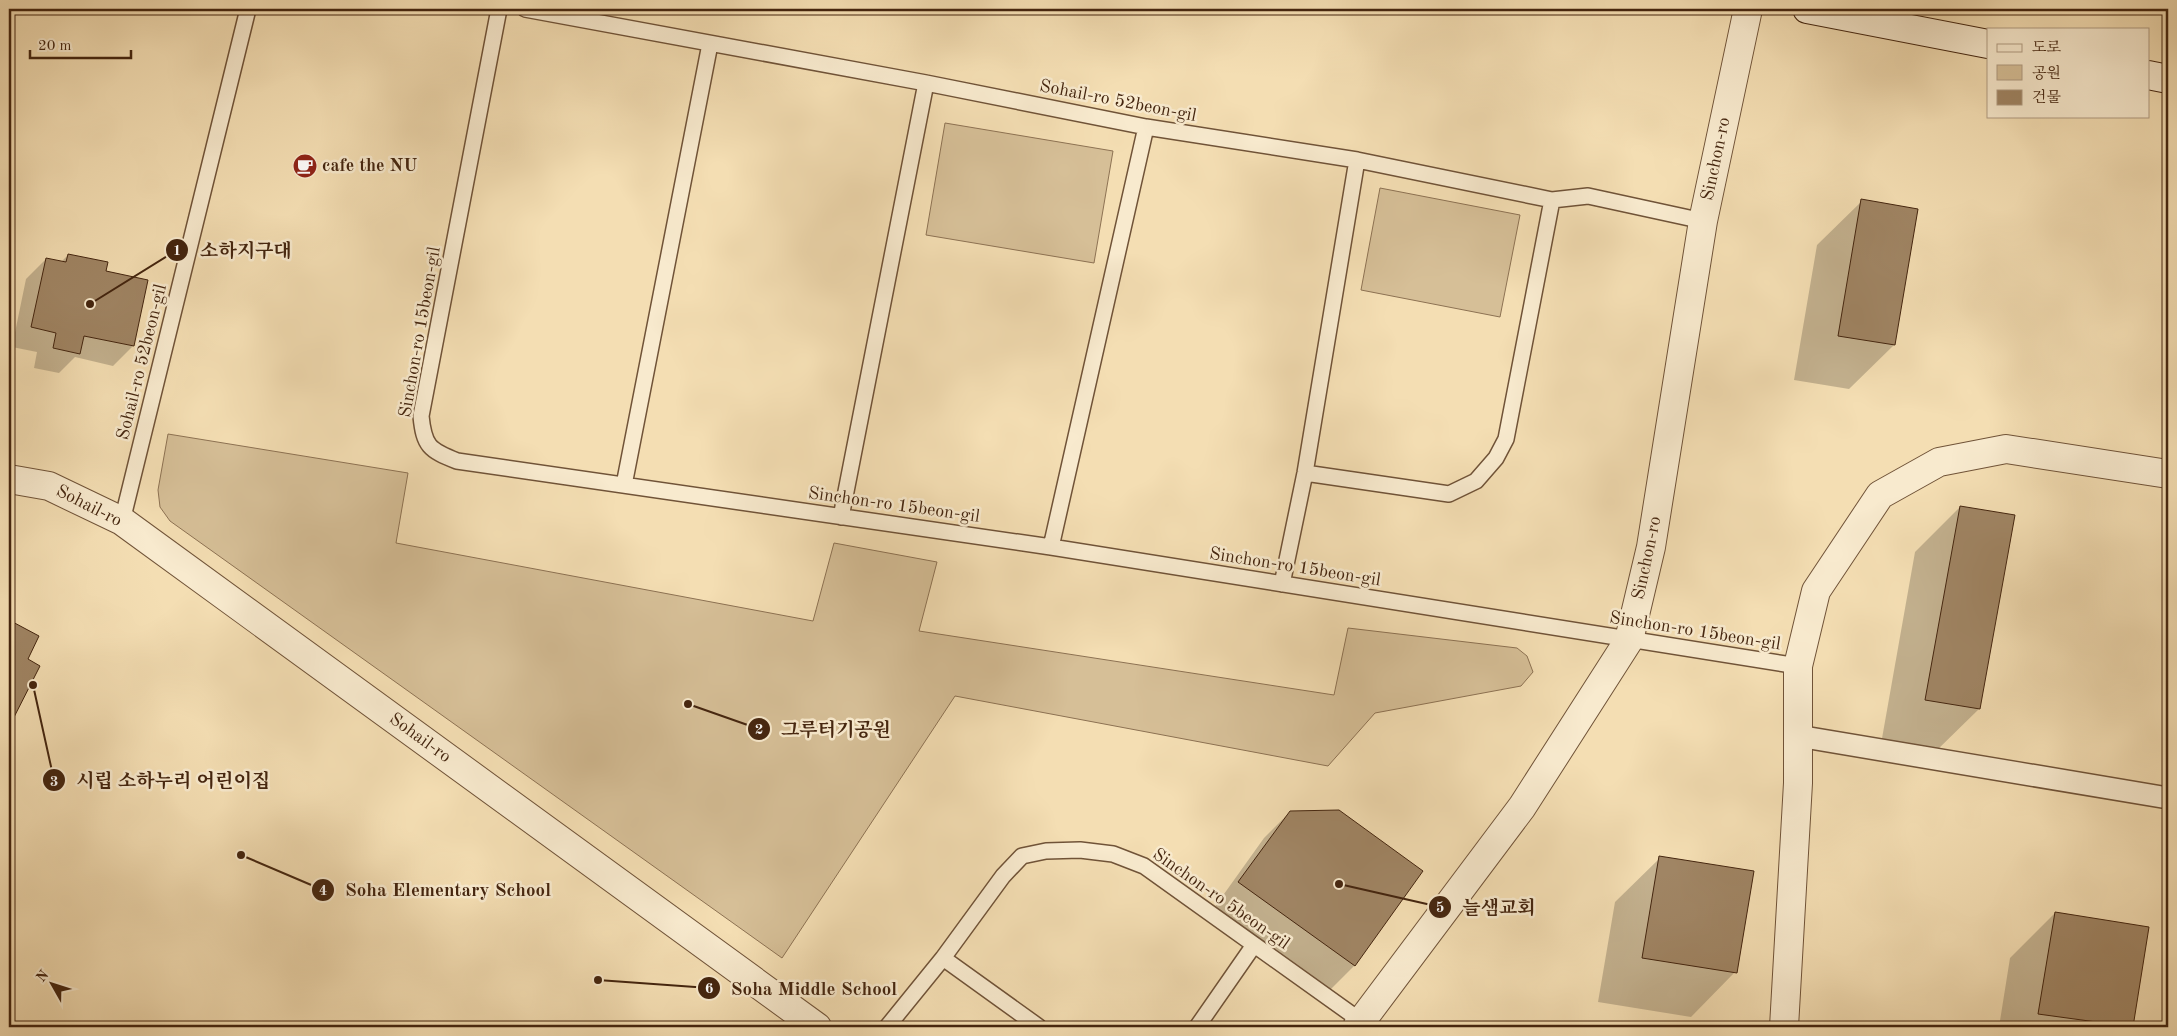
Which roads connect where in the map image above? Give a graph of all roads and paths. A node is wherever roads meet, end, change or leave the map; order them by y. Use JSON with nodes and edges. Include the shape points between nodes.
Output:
{"nodes":[{"id":1,"x":248,"y":9,"type":"edge"},
{"id":2,"x":499,"y":9,"type":"edge"},
{"id":3,"x":525,"y":9,"type":"edge"},
{"id":4,"x":1748,"y":9,"type":"edge"},
{"id":5,"x":1807,"y":9,"type":"edge"},
{"id":6,"x":710,"y":44,"type":"junction"},
{"id":7,"x":1987,"y":44,"type":"edge"},
{"id":8,"x":2150,"y":75,"type":"edge"},
{"id":9,"x":2168,"y":79,"type":"edge"},
{"id":10,"x":926,"y":83,"type":"junction"},
{"id":11,"x":1146,"y":127,"type":"junction"},
{"id":12,"x":1357,"y":160,"type":"junction"},
{"id":13,"x":1552,"y":200,"type":"junction"},
{"id":14,"x":1703,"y":221,"type":"junction"},
{"id":15,"x":1305,"y":473,"type":"junction"},
{"id":16,"x":2168,"y":474,"type":"edge"},
{"id":17,"x":9,"y":479,"type":"edge"},
{"id":18,"x":624,"y":485,"type":"junction"},
{"id":19,"x":841,"y":516,"type":"junction"},
{"id":20,"x":122,"y":521,"type":"junction"},
{"id":21,"x":1051,"y":547,"type":"junction"},
{"id":22,"x":1282,"y":584,"type":"junction"},
{"id":23,"x":1629,"y":640,"type":"junction"},
{"id":24,"x":1798,"y":666,"type":"junction"},
{"id":25,"x":1798,"y":736,"type":"junction"},
{"id":26,"x":2168,"y":798,"type":"edge"},
{"id":27,"x":1254,"y":944,"type":"junction"},
{"id":28,"x":943,"y":958,"type":"junction"},
{"id":29,"x":1359,"y":1024,"type":"edge"},
{"id":30,"x":817,"y":1027,"type":"edge"},
{"id":31,"x":887,"y":1027,"type":"edge"},
{"id":32,"x":1039,"y":1027,"type":"edge"},
{"id":33,"x":1197,"y":1027,"type":"edge"},
{"id":34,"x":1784,"y":1027,"type":"edge"}],
"edges":[{"from":1,"to":20,"type":"lane","name":"Sohail-ro 52beon-gil"},
{"from":2,"to":18,"type":"lane","name":"Sinchon-ro 15beon-gil","via":[[421,416],[423,436],[436,452],[457,460]]},
{"from":3,"to":6,"type":"lane","name":"Sohail-ro 52beon-gil"},
{"from":4,"to":14,"type":"street","name":"Sinchon-ro"},
{"from":5,"to":7,"type":"street"},
{"from":6,"to":10,"type":"lane","name":"Sohail-ro 52beon-gil"},
{"from":6,"to":18,"type":"lane"},
{"from":8,"to":9,"type":"street"},
{"from":10,"to":11,"type":"lane","name":"Sohail-ro 52beon-gil"},
{"from":10,"to":19,"type":"lane"},
{"from":11,"to":12,"type":"lane","name":"Sohail-ro 52beon-gil"},
{"from":11,"to":21,"type":"lane"},
{"from":12,"to":13,"type":"lane","name":"Sohail-ro 52beon-gil"},
{"from":12,"to":15,"type":"lane"},
{"from":13,"to":14,"type":"lane","name":"Sohail-ro 52beon-gil","via":[[1588,196]]},
{"from":13,"to":15,"type":"lane","via":[[1506,439],[1486,470],[1476,481],[1449,494]]},
{"from":14,"to":23,"type":"street","name":"Sinchon-ro","via":[[1651,547]]},
{"from":15,"to":22,"type":"lane"},
{"from":16,"to":24,"type":"street","via":[[2006,449],[1939,462],[1880,495],[1816,591]]},
{"from":17,"to":20,"type":"street","name":"Sohail-ro","via":[[49,486]]},
{"from":18,"to":19,"type":"lane","name":"Sinchon-ro 15beon-gil"},
{"from":19,"to":21,"type":"lane","name":"Sinchon-ro 15beon-gil"},
{"from":20,"to":30,"type":"street","name":"Sohail-ro"},
{"from":21,"to":22,"type":"lane","name":"Sinchon-ro 15beon-gil"},
{"from":22,"to":23,"type":"lane","name":"Sinchon-ro 15beon-gil"},
{"from":23,"to":24,"type":"lane","name":"Sinchon-ro 15beon-gil"},
{"from":23,"to":29,"type":"street","name":"Sinchon-ro","via":[[1522,807]]},
{"from":24,"to":25,"type":"street"},
{"from":25,"to":26,"type":"street"},
{"from":25,"to":34,"type":"street"},
{"from":27,"to":28,"type":"lane","name":"Sinchon-ro 5beon-gil","via":[[1144,866],[1113,854],[1080,850],[1046,851],[1022,856],[1003,876]]},
{"from":27,"to":29,"type":"lane","name":"Sinchon-ro 5beon-gil"},
{"from":27,"to":33,"type":"lane"},
{"from":28,"to":31,"type":"lane","name":"Sinchon-ro 5beon-gil"},
{"from":28,"to":32,"type":"lane"}]}
